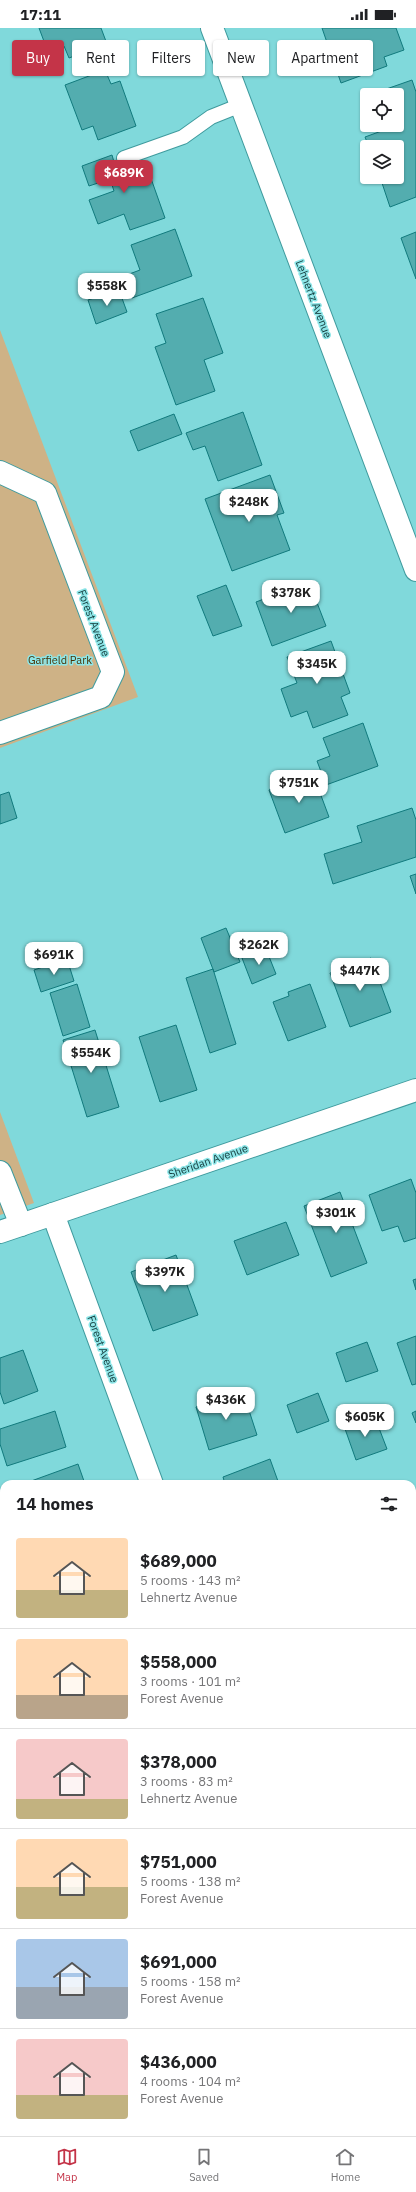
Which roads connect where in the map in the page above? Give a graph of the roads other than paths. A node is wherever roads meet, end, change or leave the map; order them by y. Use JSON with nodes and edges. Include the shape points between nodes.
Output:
{"nodes":[{"id":1,"x":212,"y":28,"type":"edge"},
{"id":2,"x":241,"y":105,"type":"junction"},
{"id":3,"x":124,"y":158,"type":"dead end"},
{"id":4,"x":0,"y":472,"type":"edge"},
{"id":5,"x":416,"y":570,"type":"edge"},
{"id":6,"x":0,"y":733,"type":"edge"},
{"id":7,"x":416,"y":1090,"type":"edge"},
{"id":8,"x":0,"y":1172,"type":"edge"},
{"id":9,"x":53,"y":1214,"type":"junction"},
{"id":10,"x":21,"y":1225,"type":"junction"},
{"id":11,"x":0,"y":1232,"type":"edge"},
{"id":12,"x":151,"y":1480,"type":"edge"}],
"edges":[{"from":1,"to":2,"type":"street","name":"Lehnertz Avenue"},
{"from":2,"to":3,"type":"lane","via":[[211,117],[183,137]]},
{"from":2,"to":5,"type":"street","name":"Lehnertz Avenue"},
{"from":4,"to":6,"type":"street","name":"Forest Avenue","via":[[45,493],[113,672],[101,697]]},
{"from":7,"to":9,"type":"street","name":"Sheridan Avenue"},
{"from":8,"to":10,"type":"street"},
{"from":9,"to":10,"type":"street","name":"Sheridan Avenue"},
{"from":9,"to":12,"type":"street","name":"Forest Avenue"},
{"from":10,"to":11,"type":"street","name":"Sheridan Avenue"}]}
